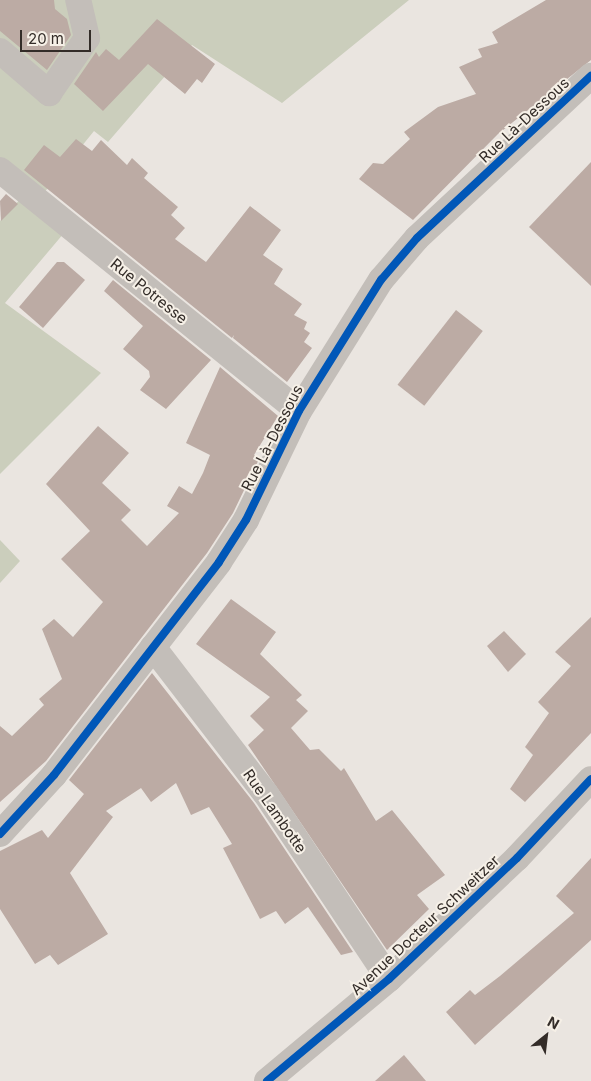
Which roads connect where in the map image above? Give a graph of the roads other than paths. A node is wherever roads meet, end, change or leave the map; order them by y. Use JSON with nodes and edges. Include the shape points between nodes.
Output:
{"nodes":[{"id":1,"x":78,"y":0,"type":"edge"},
{"id":2,"x":0,"y":51,"type":"edge"},
{"id":3,"x":591,"y":76,"type":"edge"},
{"id":4,"x":0,"y":170,"type":"edge"},
{"id":5,"x":299,"y":411,"type":"junction"},
{"id":6,"x":153,"y":647,"type":"junction"},
{"id":7,"x":591,"y":779,"type":"edge"},
{"id":8,"x":0,"y":834,"type":"edge"},
{"id":9,"x":390,"y":979,"type":"junction"},
{"id":10,"x":267,"y":1081,"type":"edge"}],
"edges":[{"from":1,"to":2,"type":"street","via":[[87,38],[49,93]]},
{"from":3,"to":5,"type":"street","name":"Rue Là-Dessous","via":[[417,238],[381,280]]},
{"from":4,"to":5,"type":"street","name":"Rue Potresse"},
{"from":5,"to":6,"type":"street","name":"Rue Là-Dessous","via":[[246,520]]},
{"from":6,"to":8,"type":"street","name":"Rue Là-Dessous","via":[[54,775]]},
{"from":6,"to":9,"type":"street","name":"Rue Lambotte","via":[[266,794]]},
{"from":7,"to":9,"type":"street","name":"Avenue Docteur Schweitzer","via":[[517,858]]},
{"from":9,"to":10,"type":"street","name":"Avenue Docteur Schweitzer"}]}
